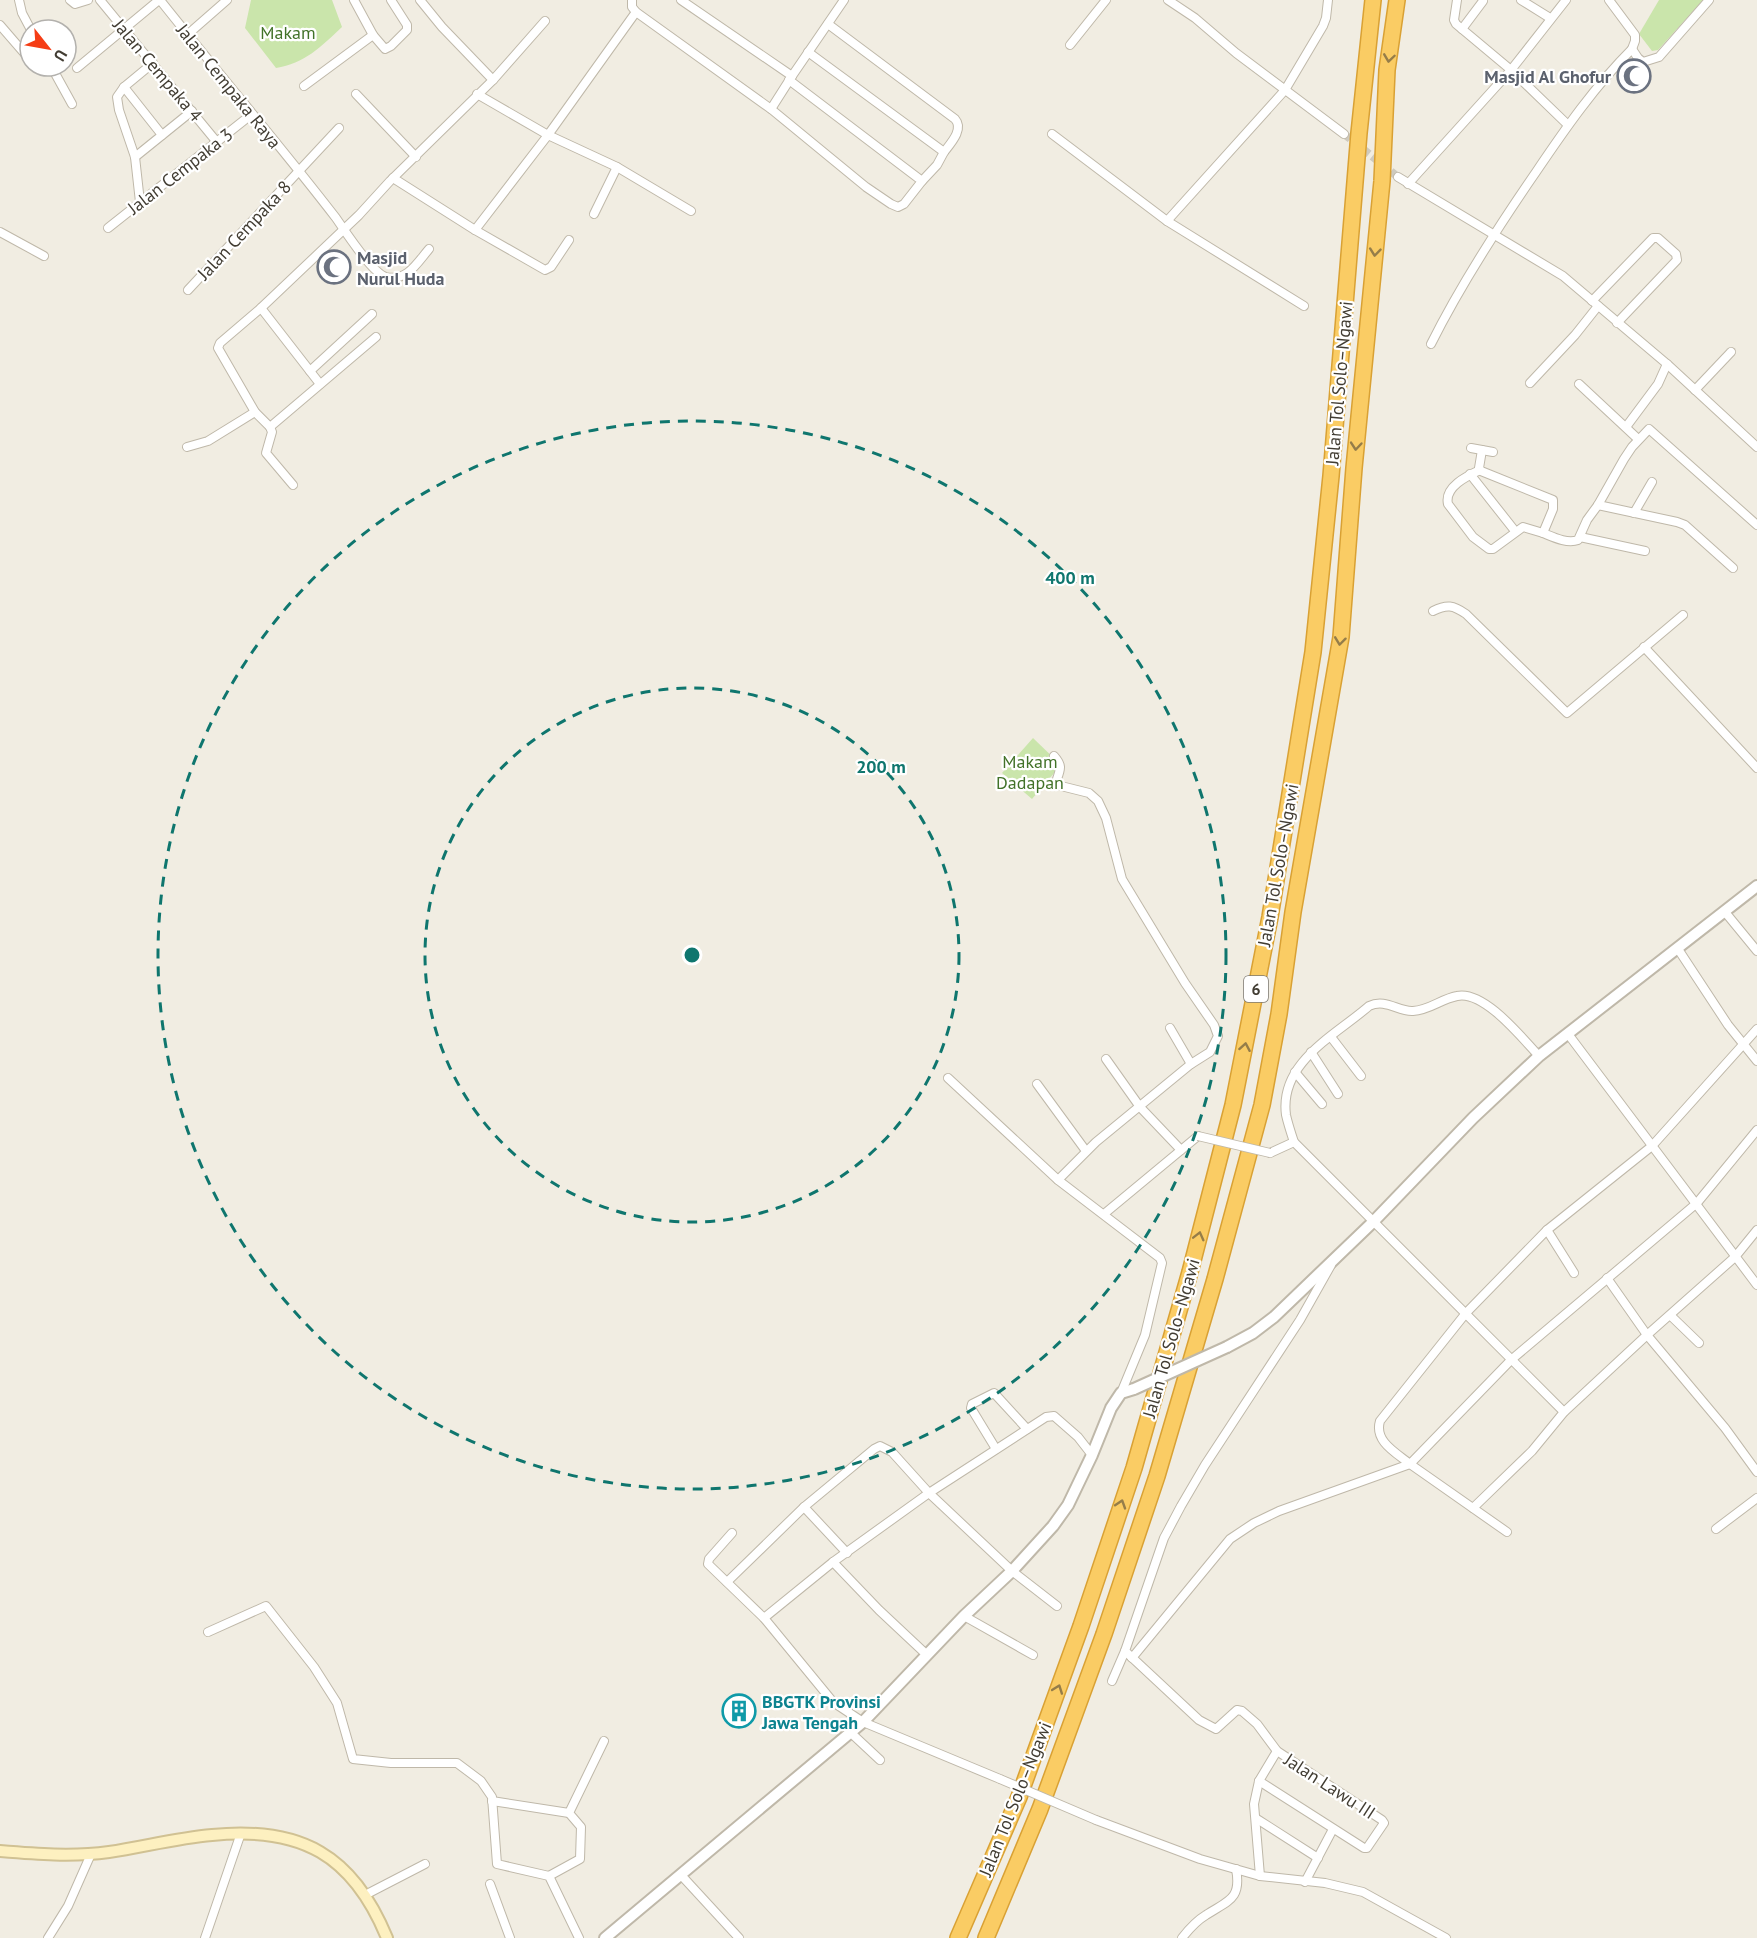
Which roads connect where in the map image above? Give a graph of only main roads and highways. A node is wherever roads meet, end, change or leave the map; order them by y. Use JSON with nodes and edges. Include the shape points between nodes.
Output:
{"nodes":[{"id":1,"x":1373,"y":0,"type":"edge"},
{"id":2,"x":1397,"y":0,"type":"edge"},
{"id":3,"x":0,"y":1851,"type":"edge"},
{"id":4,"x":387,"y":1938,"type":"edge"},
{"id":5,"x":958,"y":1938,"type":"edge"},
{"id":6,"x":986,"y":1938,"type":"edge"}],
"edges":[{"from":5,"to":1,"type":"highway","name":"Jalan Tol Solo–Ngawi","number":"6","one_way":true,"via":[[1018,1797],[1134,1468],[1233,1105],[1270,917],[1313,652]]},
{"from":2,"to":6,"type":"highway","name":"Jalan Tol Solo–Ngawi","number":"6","one_way":true,"via":[[1387,70],[1382,181],[1341,637],[1262,1105],[1157,1476],[1040,1809]]},
{"from":3,"to":4,"type":"main road","via":[[91,1854],[241,1833],[295,1840],[342,1866],[365,1896]]}]}
